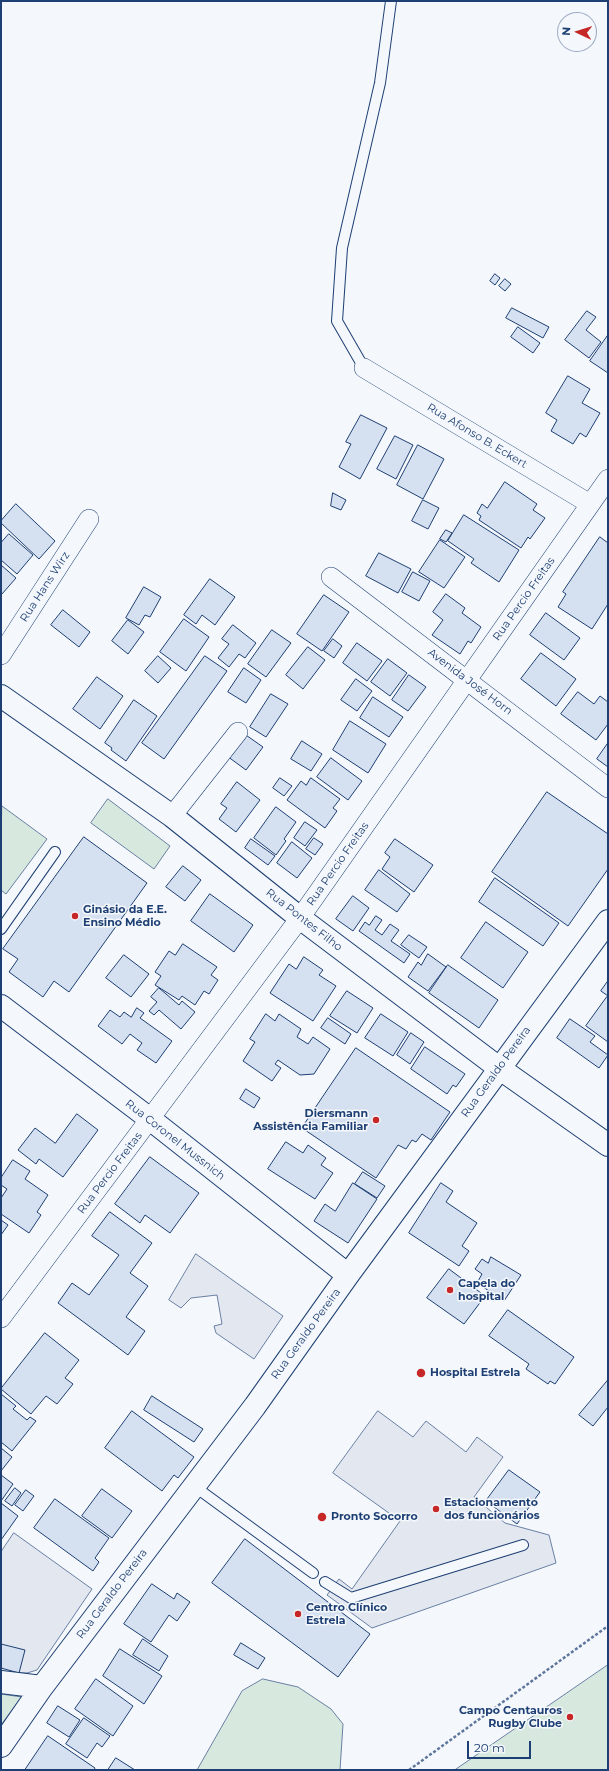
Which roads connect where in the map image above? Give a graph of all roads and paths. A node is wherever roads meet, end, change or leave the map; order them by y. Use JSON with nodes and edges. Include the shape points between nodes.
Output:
{"nodes":[{"id":1,"x":391,"y":1,"type":"edge"},
{"id":2,"x":364,"y":368,"type":"joint"},
{"id":3,"x":608,"y":479,"type":"edge"},
{"id":4,"x":590,"y":504,"type":"junction"},
{"id":5,"x":89,"y":519,"type":"dead end"},
{"id":6,"x":331,"y":577,"type":"dead end"},
{"id":7,"x":1,"y":655,"type":"edge"},
{"id":8,"x":468,"y":681,"type":"junction"},
{"id":9,"x":1,"y":696,"type":"edge"},
{"id":10,"x":238,"y":732,"type":"dead end"},
{"id":11,"x":608,"y":788,"type":"edge"},
{"id":12,"x":172,"y":816,"type":"junction"},
{"id":13,"x":55,"y":852,"type":"dead end"},
{"id":14,"x":300,"y":918,"type":"junction"},
{"id":15,"x":608,"y":921,"type":"edge"},
{"id":16,"x":1,"y":929,"type":"edge"},
{"id":17,"x":1,"y":1006,"type":"edge"},
{"id":18,"x":499,"y":1068,"type":"junction"},
{"id":19,"x":150,"y":1119,"type":"junction"},
{"id":20,"x":608,"y":1145,"type":"edge"},
{"id":21,"x":348,"y":1275,"type":"junction"},
{"id":22,"x":1,"y":1318,"type":"edge"},
{"id":23,"x":194,"y":1486,"type":"junction"},
{"id":24,"x":523,"y":1545,"type":"dead end"},
{"id":25,"x":313,"y":1573,"type":"dead end"},
{"id":26,"x":325,"y":1582,"type":"dead end"},
{"id":27,"x":608,"y":1626,"type":"edge"},
{"id":28,"x":1,"y":1682,"type":"edge"},
{"id":29,"x":42,"y":1687,"type":"junction"},
{"id":30,"x":1,"y":1746,"type":"edge"},
{"id":31,"x":409,"y":1770,"type":"edge"}],
"edges":[{"from":1,"to":2,"type":"lane","via":[[380,83],[342,248],[337,321]]},
{"from":2,"to":4,"type":"street","name":"Rua Afonso B. Eckert"},
{"from":3,"to":4,"type":"street","name":"Rua Percio Freitas"},
{"from":4,"to":8,"type":"street","name":"Rua Percio Freitas"},
{"from":5,"to":7,"type":"street","name":"Rua Hans Wirz"},
{"from":6,"to":8,"type":"street","name":"Avenida José Horn"},
{"from":8,"to":11,"type":"street","name":"Avenida José Horn"},
{"from":8,"to":14,"type":"street","name":"Rua Percio Freitas"},
{"from":9,"to":12,"type":"main road","name":"Rua Pontes Filho"},
{"from":10,"to":12,"type":"street"},
{"from":12,"to":14,"type":"main road","name":"Rua Pontes Filho"},
{"from":13,"to":16,"type":"lane"},
{"from":14,"to":18,"type":"main road","name":"Rua Pontes Filho"},
{"from":14,"to":19,"type":"street","name":"Rua Percio Freitas"},
{"from":15,"to":18,"type":"main road","name":"Rua Geraldo Pereira"},
{"from":17,"to":19,"type":"main road","name":"Rua Coronel Mussnich"},
{"from":18,"to":20,"type":"main road","name":"Rua Pontes Filho"},
{"from":18,"to":21,"type":"main road","name":"Rua Geraldo Pereira"},
{"from":19,"to":21,"type":"main road","name":"Rua Coronel Mussnich"},
{"from":19,"to":22,"type":"street","name":"Rua Percio Freitas"},
{"from":21,"to":23,"type":"main road","name":"Rua Geraldo Pereira","via":[[255,1406]]},
{"from":23,"to":25,"type":"lane"},
{"from":23,"to":29,"type":"main road","name":"Rua Geraldo Pereira"},
{"from":24,"to":26,"type":"lane","via":[[351,1598]]},
{"from":27,"to":31,"type":"path"},
{"from":28,"to":29,"type":"main road"},
{"from":29,"to":30,"type":"main road","name":"Rua Geraldo Pereira"}]}
